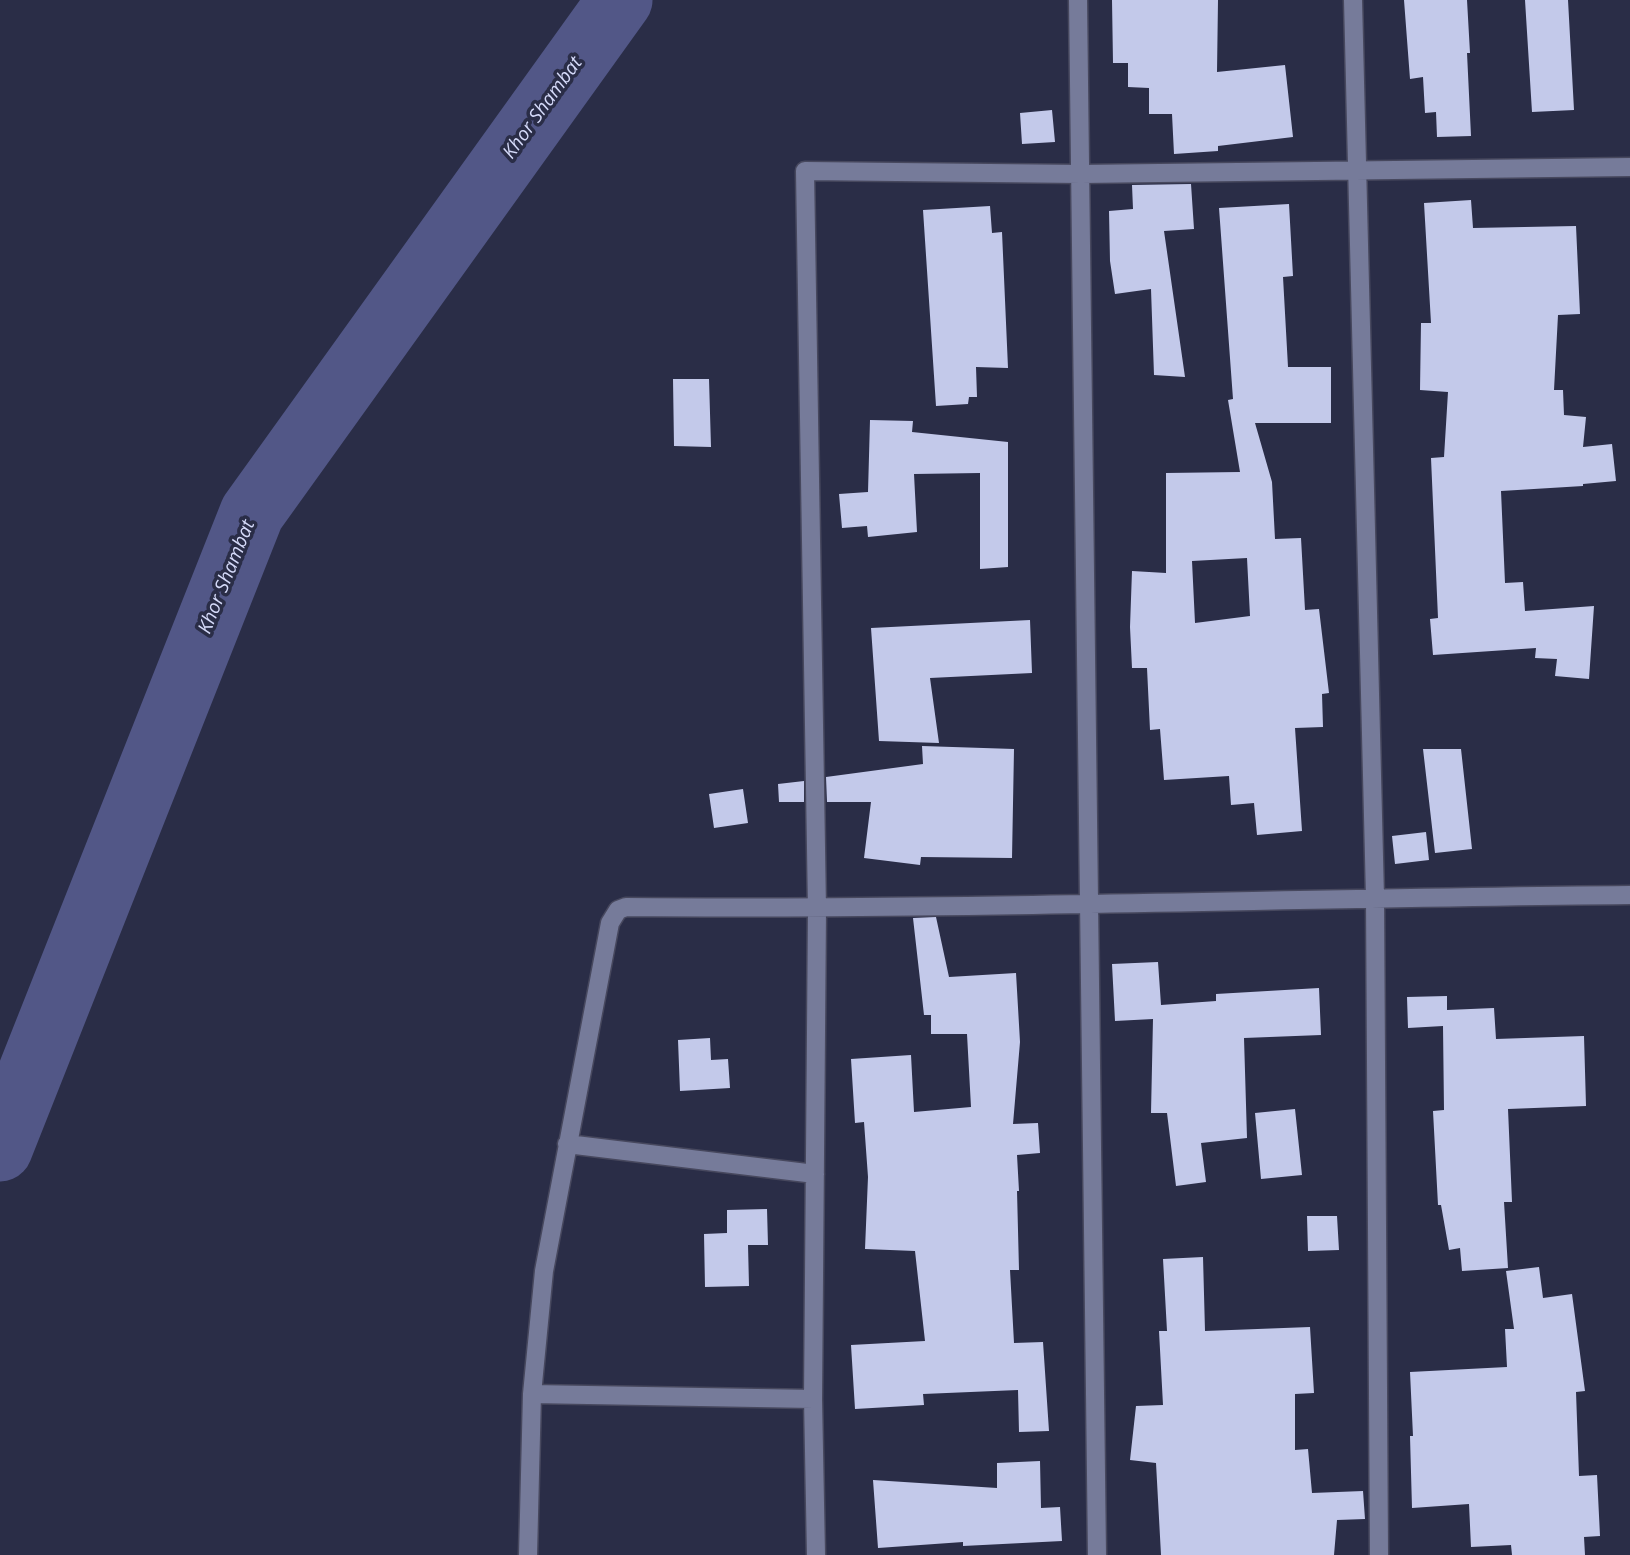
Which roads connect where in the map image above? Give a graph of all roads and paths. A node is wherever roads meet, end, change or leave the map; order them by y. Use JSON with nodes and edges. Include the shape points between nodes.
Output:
{"nodes":[{"id":1,"x":1078,"y":0,"type":"edge"},
{"id":2,"x":1353,"y":0,"type":"edge"},
{"id":3,"x":1630,"y":167,"type":"edge"},
{"id":4,"x":1356,"y":169,"type":"junction"},
{"id":5,"x":1081,"y":174,"type":"junction"},
{"id":6,"x":1630,"y":895,"type":"edge"},
{"id":7,"x":1375,"y":897,"type":"junction"},
{"id":8,"x":1090,"y":904,"type":"junction"},
{"id":9,"x":817,"y":909,"type":"junction"},
{"id":10,"x":567,"y":1144,"type":"junction"},
{"id":11,"x":815,"y":1174,"type":"junction"},
{"id":12,"x":532,"y":1394,"type":"junction"},
{"id":13,"x":813,"y":1399,"type":"junction"},
{"id":14,"x":528,"y":1555,"type":"edge"},
{"id":15,"x":816,"y":1555,"type":"edge"},
{"id":16,"x":1097,"y":1555,"type":"edge"},
{"id":17,"x":1379,"y":1555,"type":"edge"}],
"edges":[{"from":1,"to":5,"type":"street"},
{"from":2,"to":4,"type":"street"},
{"from":3,"to":4,"type":"street"},
{"from":4,"to":5,"type":"street"},
{"from":4,"to":7,"type":"street"},
{"from":5,"to":8,"type":"street"},
{"from":5,"to":9,"type":"street","via":[[804,171]]},
{"from":6,"to":7,"type":"street"},
{"from":7,"to":8,"type":"street"},
{"from":7,"to":17,"type":"street"},
{"from":8,"to":9,"type":"street"},
{"from":8,"to":16,"type":"street"},
{"from":9,"to":10,"type":"street","via":[[618,910],[610,923]]},
{"from":9,"to":11,"type":"street"},
{"from":10,"to":11,"type":"street"},
{"from":10,"to":12,"type":"street","via":[[544,1271]]},
{"from":11,"to":13,"type":"street"},
{"from":12,"to":13,"type":"street"},
{"from":12,"to":14,"type":"street"},
{"from":13,"to":15,"type":"street"}]}
